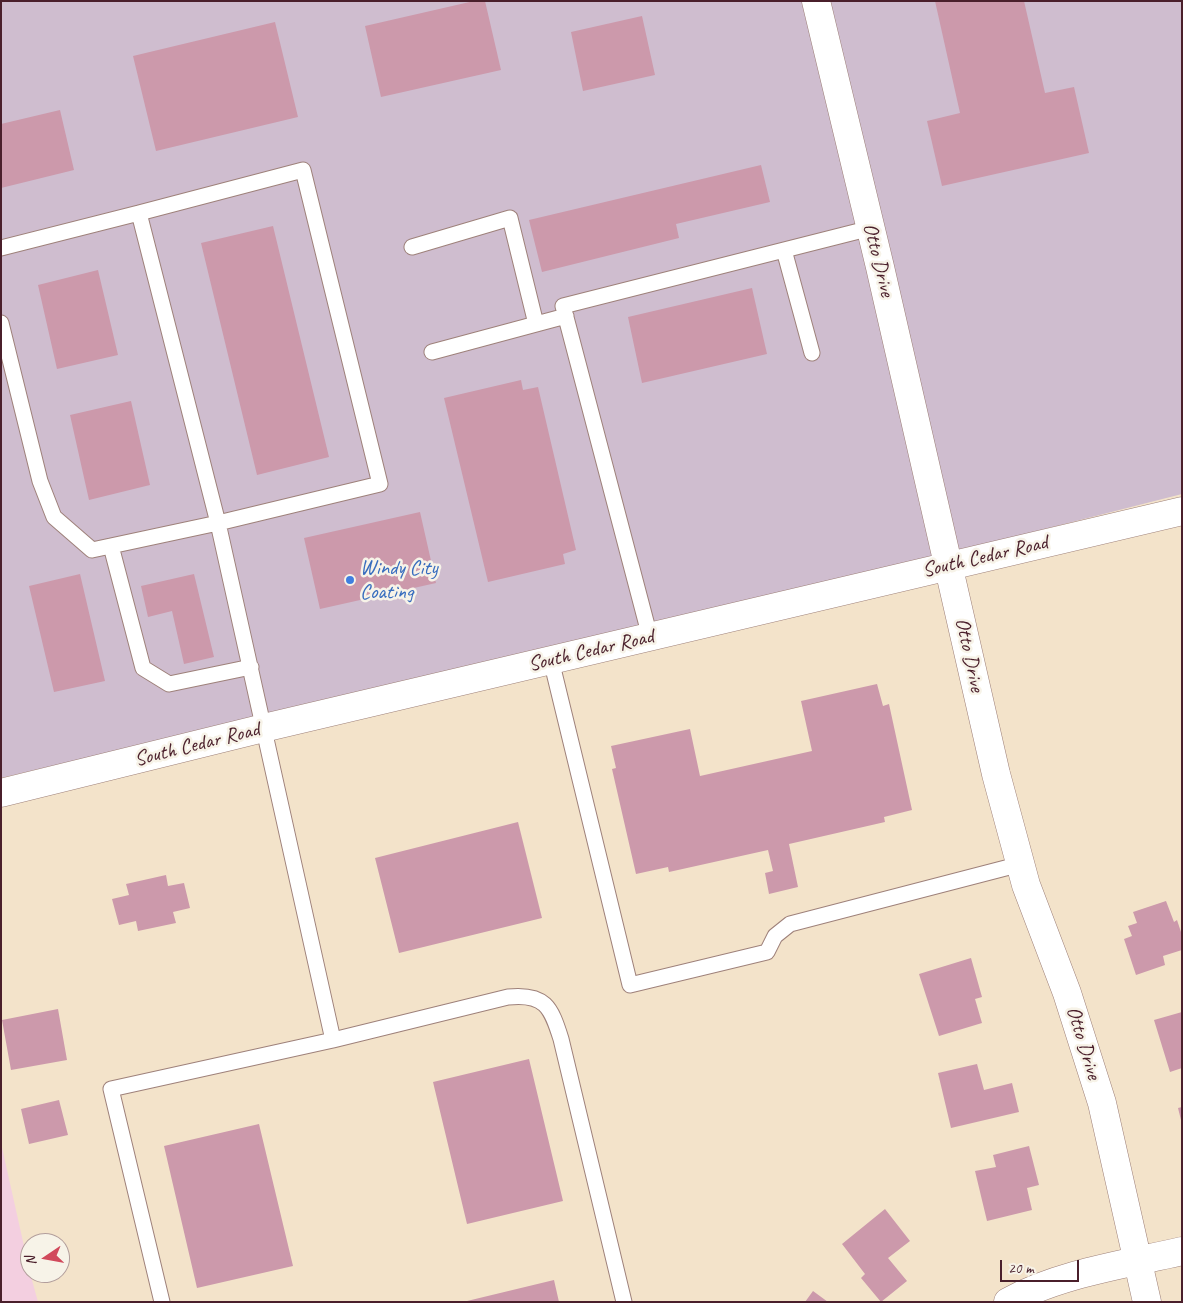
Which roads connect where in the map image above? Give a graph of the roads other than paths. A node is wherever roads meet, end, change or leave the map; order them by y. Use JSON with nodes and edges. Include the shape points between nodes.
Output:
{"nodes":[{"id":1,"x":816,"y":1,"type":"edge"},
{"id":2,"x":139,"y":213,"type":"junction"},
{"id":3,"x":871,"y":228,"type":"junction"},
{"id":4,"x":412,"y":247,"type":"dead end"},
{"id":5,"x":1,"y":248,"type":"edge"},
{"id":6,"x":784,"y":250,"type":"junction"},
{"id":7,"x":566,"y":316,"type":"junction"},
{"id":8,"x":1,"y":323,"type":"edge"},
{"id":9,"x":536,"y":324,"type":"junction"},
{"id":10,"x":432,"y":352,"type":"dead end"},
{"id":11,"x":812,"y":352,"type":"dead end"},
{"id":12,"x":1182,"y":511,"type":"edge"},
{"id":13,"x":218,"y":524,"type":"junction"},
{"id":14,"x":111,"y":546,"type":"junction"},
{"id":15,"x":950,"y":565,"type":"junction"},
{"id":16,"x":650,"y":637,"type":"junction"},
{"id":17,"x":551,"y":660,"type":"junction"},
{"id":18,"x":251,"y":667,"type":"junction"},
{"id":19,"x":265,"y":728,"type":"junction"},
{"id":20,"x":1,"y":793,"type":"edge"},
{"id":21,"x":1021,"y":864,"type":"junction"},
{"id":22,"x":333,"y":1040,"type":"junction"},
{"id":23,"x":1182,"y":1251,"type":"edge"},
{"id":24,"x":1138,"y":1261,"type":"junction"},
{"id":25,"x":162,"y":1302,"type":"edge"},
{"id":26,"x":624,"y":1302,"type":"edge"},
{"id":27,"x":1008,"y":1302,"type":"edge"},
{"id":28,"x":1147,"y":1302,"type":"edge"}],
"edges":[{"from":1,"to":3,"type":"street","name":"Otto Drive"},
{"from":2,"to":5,"type":"lane"},
{"from":2,"to":13,"type":"lane"},
{"from":2,"to":13,"type":"lane","via":[[303,170],[380,484]]},
{"from":3,"to":6,"type":"lane"},
{"from":3,"to":15,"type":"street","name":"Otto Drive"},
{"from":4,"to":9,"type":"lane","via":[[510,218]]},
{"from":6,"to":7,"type":"lane","via":[[563,306]]},
{"from":6,"to":11,"type":"lane"},
{"from":7,"to":9,"type":"lane"},
{"from":7,"to":16,"type":"lane"},
{"from":8,"to":14,"type":"lane","via":[[40,481],[54,517],[92,550]]},
{"from":9,"to":10,"type":"lane"},
{"from":12,"to":15,"type":"street","name":"South Cedar Road"},
{"from":13,"to":14,"type":"lane"},
{"from":13,"to":18,"type":"lane"},
{"from":14,"to":18,"type":"lane","via":[[142,668],[169,684]]},
{"from":15,"to":16,"type":"street","name":"South Cedar Road"},
{"from":15,"to":21,"type":"street","name":"Otto Drive","via":[[996,774]]},
{"from":16,"to":17,"type":"street","name":"South Cedar Road"},
{"from":17,"to":19,"type":"street","name":"South Cedar Road"},
{"from":17,"to":21,"type":"lane","via":[[630,985],[767,952],[775,936],[790,924]]},
{"from":18,"to":19,"type":"lane"},
{"from":19,"to":20,"type":"street","name":"South Cedar Road"},
{"from":19,"to":22,"type":"lane"},
{"from":21,"to":24,"type":"street","name":"Otto Drive","via":[[1102,1104]]},
{"from":22,"to":25,"type":"lane","via":[[111,1089]]},
{"from":22,"to":26,"type":"lane","via":[[508,997],[526,995],[542,1000],[554,1016],[561,1039]]},
{"from":23,"to":24,"type":"street"},
{"from":24,"to":27,"type":"street","via":[[1042,1286]]},
{"from":24,"to":28,"type":"street","name":"Otto Drive"}]}
